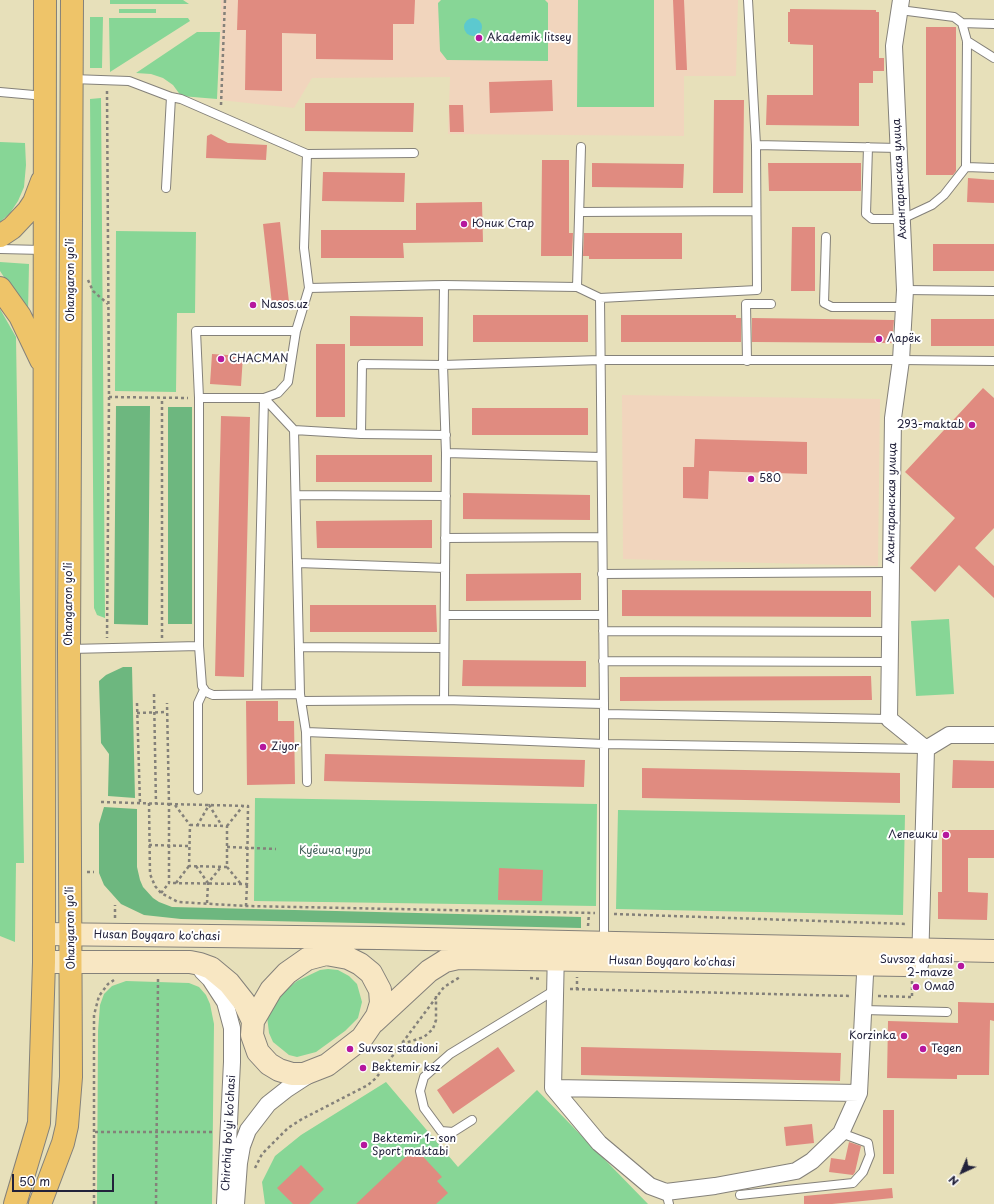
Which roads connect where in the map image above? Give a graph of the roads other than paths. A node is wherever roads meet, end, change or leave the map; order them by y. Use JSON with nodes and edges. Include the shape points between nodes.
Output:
{"nodes":[{"id":1,"x":45,"y":0,"type":"edge"},
{"id":2,"x":72,"y":0,"type":"edge"},
{"id":3,"x":748,"y":0,"type":"edge"},
{"id":4,"x":901,"y":5,"type":"edge"},
{"id":5,"x":962,"y":23,"type":"junction"},
{"id":6,"x":994,"y":24,"type":"edge"},
{"id":7,"x":967,"y":41,"type":"junction"},
{"id":8,"x":994,"y":58,"type":"edge"},
{"id":9,"x":71,"y":80,"type":"junction"},
{"id":10,"x":0,"y":92,"type":"edge"},
{"id":11,"x":46,"y":96,"type":"junction"},
{"id":12,"x":171,"y":97,"type":"junction"},
{"id":13,"x":756,"y":145,"type":"junction"},
{"id":14,"x":581,"y":147,"type":"dead end"},
{"id":15,"x":868,"y":147,"type":"junction"},
{"id":16,"x":899,"y":148,"type":"junction"},
{"id":17,"x":414,"y":153,"type":"dead end"},
{"id":18,"x":307,"y":154,"type":"junction"},
{"id":19,"x":966,"y":167,"type":"junction"},
{"id":20,"x":994,"y":168,"type":"edge"},
{"id":21,"x":45,"y":170,"type":"junction"},
{"id":22,"x":166,"y":188,"type":"dead end"},
{"id":23,"x":756,"y":211,"type":"junction"},
{"id":24,"x":580,"y":212,"type":"junction"},
{"id":25,"x":902,"y":219,"type":"junction"},
{"id":26,"x":0,"y":236,"type":"edge"},
{"id":27,"x":826,"y":237,"type":"dead end"},
{"id":28,"x":0,"y":249,"type":"edge"},
{"id":29,"x":45,"y":250,"type":"junction"},
{"id":30,"x":444,"y":285,"type":"junction"},
{"id":31,"x":577,"y":287,"type":"junction"},
{"id":32,"x":0,"y":288,"type":"edge"},
{"id":33,"x":309,"y":288,"type":"junction"},
{"id":34,"x":905,"y":290,"type":"junction"},
{"id":35,"x":746,"y":291,"type":"junction"},
{"id":36,"x":994,"y":291,"type":"edge"},
{"id":37,"x":600,"y":298,"type":"junction"},
{"id":38,"x":746,"y":304,"type":"junction"},
{"id":39,"x":771,"y":304,"type":"dead end"},
{"id":40,"x":904,"y":307,"type":"junction"},
{"id":41,"x":296,"y":331,"type":"junction"},
{"id":42,"x":600,"y":360,"type":"junction"},
{"id":43,"x":901,"y":360,"type":"junction"},
{"id":44,"x":747,"y":361,"type":"junction"},
{"id":45,"x":994,"y":361,"type":"edge"},
{"id":46,"x":443,"y":365,"type":"junction"},
{"id":47,"x":45,"y":368,"type":"junction"},
{"id":48,"x":199,"y":398,"type":"junction"},
{"id":49,"x":264,"y":398,"type":"junction"},
{"id":50,"x":294,"y":430,"type":"junction"},
{"id":51,"x":361,"y":434,"type":"junction"},
{"id":52,"x":446,"y":435,"type":"junction"},
{"id":53,"x":446,"y":453,"type":"junction"},
{"id":54,"x":601,"y":457,"type":"junction"},
{"id":55,"x":296,"y":495,"type":"junction"},
{"id":56,"x":446,"y":496,"type":"junction"},
{"id":57,"x":601,"y":537,"type":"junction"},
{"id":58,"x":445,"y":538,"type":"junction"},
{"id":59,"x":298,"y":563,"type":"junction"},
{"id":60,"x":445,"y":568,"type":"junction"},
{"id":61,"x":891,"y":572,"type":"junction"},
{"id":62,"x":602,"y":574,"type":"junction"},
{"id":63,"x":444,"y":615,"type":"junction"},
{"id":64,"x":602,"y":615,"type":"junction"},
{"id":65,"x":602,"y":631,"type":"junction"},
{"id":66,"x":890,"y":632,"type":"junction"},
{"id":67,"x":199,"y":646,"type":"junction"},
{"id":68,"x":300,"y":647,"type":"junction"},
{"id":69,"x":444,"y":648,"type":"junction"},
{"id":70,"x":69,"y":649,"type":"junction"},
{"id":71,"x":603,"y":661,"type":"junction"},
{"id":72,"x":890,"y":662,"type":"junction"},
{"id":73,"x":204,"y":690,"type":"junction"},
{"id":74,"x":257,"y":694,"type":"junction"},
{"id":75,"x":301,"y":697,"type":"junction"},
{"id":76,"x":444,"y":700,"type":"junction"},
{"id":77,"x":604,"y":704,"type":"junction"},
{"id":78,"x":604,"y":714,"type":"junction"},
{"id":79,"x":889,"y":720,"type":"junction"},
{"id":80,"x":306,"y":732,"type":"junction"},
{"id":81,"x":994,"y":735,"type":"edge"},
{"id":82,"x":604,"y":744,"type":"junction"},
{"id":83,"x":926,"y":749,"type":"junction"},
{"id":84,"x":307,"y":782,"type":"dead end"},
{"id":85,"x":198,"y":790,"type":"dead end"},
{"id":86,"x":44,"y":934,"type":"junction"},
{"id":87,"x":71,"y":934,"type":"junction"},
{"id":88,"x":246,"y":938,"type":"junction"},
{"id":89,"x":379,"y":938,"type":"junction"},
{"id":90,"x":556,"y":951,"type":"junction"},
{"id":91,"x":994,"y":951,"type":"edge"},
{"id":92,"x":604,"y":952,"type":"junction"},
{"id":93,"x":326,"y":954,"type":"junction"},
{"id":94,"x":866,"y":957,"type":"junction"},
{"id":95,"x":918,"y":960,"type":"junction"},
{"id":96,"x":44,"y":962,"type":"junction"},
{"id":97,"x":71,"y":962,"type":"junction"},
{"id":98,"x":190,"y":962,"type":"junction"},
{"id":99,"x":994,"y":966,"type":"edge"},
{"id":100,"x":555,"y":990,"type":"junction"},
{"id":101,"x":863,"y":1010,"type":"junction"},
{"id":102,"x":947,"y":1012,"type":"dead end"},
{"id":103,"x":253,"y":1021,"type":"junction"},
{"id":104,"x":374,"y":1022,"type":"junction"},
{"id":105,"x":232,"y":1062,"type":"junction"},
{"id":106,"x":315,"y":1071,"type":"junction"},
{"id":107,"x":553,"y":1088,"type":"junction"},
{"id":108,"x":859,"y":1092,"type":"junction"},
{"id":109,"x":472,"y":1120,"type":"dead end"},
{"id":110,"x":841,"y":1133,"type":"junction"},
{"id":111,"x":740,"y":1195,"type":"dead end"},
{"id":112,"x":668,"y":1198,"type":"edge"},
{"id":113,"x":15,"y":1204,"type":"edge"},
{"id":114,"x":40,"y":1204,"type":"edge"},
{"id":115,"x":225,"y":1204,"type":"edge"},
{"id":116,"x":236,"y":1204,"type":"edge"}],
"edges":[{"from":1,"to":11,"type":"highway"},
{"from":2,"to":9,"type":"highway","name":"Ohangaron yoʻli"},
{"from":3,"to":13,"type":"lane"},
{"from":4,"to":5,"type":"lane","via":[[954,17]]},
{"from":4,"to":16,"type":"street","name":"Ахангаранская улица","via":[[894,46]]},
{"from":5,"to":6,"type":"lane"},
{"from":5,"to":7,"type":"lane"},
{"from":7,"to":8,"type":"lane"},
{"from":7,"to":19,"type":"lane"},
{"from":9,"to":12,"type":"lane","via":[[128,81]]},
{"from":9,"to":70,"type":"highway","name":"Ohangaron yoʻli"},
{"from":10,"to":11,"type":"lane"},
{"from":11,"to":21,"type":"highway"},
{"from":12,"to":18,"type":"lane","via":[[221,115]]},
{"from":12,"to":22,"type":"lane"},
{"from":13,"to":15,"type":"lane"},
{"from":13,"to":23,"type":"lane"},
{"from":14,"to":24,"type":"lane"},
{"from":15,"to":16,"type":"lane"},
{"from":15,"to":25,"type":"lane","via":[[866,214],[872,219]]},
{"from":16,"to":25,"type":"street","name":"Ахангаранская улица"},
{"from":17,"to":18,"type":"lane"},
{"from":18,"to":33,"type":"lane","via":[[304,248]]},
{"from":19,"to":20,"type":"lane"},
{"from":19,"to":25,"type":"lane","via":[[944,196],[932,206]]},
{"from":21,"to":26,"type":"highway","via":[[34,202],[28,211],[12,228]]},
{"from":21,"to":29,"type":"highway"},
{"from":23,"to":24,"type":"lane"},
{"from":23,"to":35,"type":"lane","via":[[757,290]]},
{"from":24,"to":31,"type":"lane"},
{"from":25,"to":34,"type":"street","name":"Ахангаранская улица"},
{"from":27,"to":40,"type":"lane","via":[[824,303],[832,306]]},
{"from":28,"to":29,"type":"lane"},
{"from":29,"to":47,"type":"highway"},
{"from":30,"to":31,"type":"lane"},
{"from":30,"to":33,"type":"lane"},
{"from":30,"to":46,"type":"lane"},
{"from":31,"to":37,"type":"lane"},
{"from":32,"to":47,"type":"highway","via":[[20,316]]},
{"from":33,"to":41,"type":"lane"},
{"from":34,"to":36,"type":"lane"},
{"from":34,"to":40,"type":"street","name":"Ахангаранская улица"},
{"from":35,"to":37,"type":"lane"},
{"from":35,"to":38,"type":"lane"},
{"from":37,"to":42,"type":"lane"},
{"from":38,"to":39,"type":"lane"},
{"from":38,"to":44,"type":"lane"},
{"from":40,"to":43,"type":"street","name":"Ахангаранская улица"},
{"from":41,"to":48,"type":"lane","via":[[196,331]]},
{"from":41,"to":49,"type":"lane","via":[[288,382],[278,393]]},
{"from":42,"to":44,"type":"lane"},
{"from":42,"to":46,"type":"lane"},
{"from":42,"to":54,"type":"lane"},
{"from":43,"to":44,"type":"lane"},
{"from":43,"to":45,"type":"lane"},
{"from":43,"to":61,"type":"street","name":"Ахангаранская улица","via":[[893,418]]},
{"from":46,"to":51,"type":"lane","via":[[362,364]]},
{"from":46,"to":52,"type":"lane"},
{"from":47,"to":86,"type":"highway"},
{"from":48,"to":49,"type":"lane"},
{"from":48,"to":67,"type":"lane"},
{"from":49,"to":50,"type":"lane"},
{"from":49,"to":74,"type":"lane"},
{"from":50,"to":51,"type":"lane"},
{"from":50,"to":55,"type":"lane"},
{"from":51,"to":52,"type":"lane"},
{"from":52,"to":53,"type":"lane"},
{"from":53,"to":54,"type":"lane"},
{"from":53,"to":56,"type":"lane"},
{"from":54,"to":57,"type":"lane"},
{"from":55,"to":56,"type":"lane"},
{"from":55,"to":59,"type":"lane"},
{"from":56,"to":58,"type":"lane"},
{"from":57,"to":58,"type":"lane"},
{"from":57,"to":62,"type":"lane"},
{"from":58,"to":60,"type":"lane"},
{"from":59,"to":60,"type":"lane"},
{"from":59,"to":68,"type":"lane"},
{"from":60,"to":63,"type":"lane"},
{"from":61,"to":62,"type":"lane"},
{"from":61,"to":66,"type":"street","name":"Ахангаранская улица"},
{"from":62,"to":64,"type":"lane"},
{"from":63,"to":64,"type":"lane"},
{"from":63,"to":69,"type":"lane"},
{"from":64,"to":65,"type":"lane"},
{"from":65,"to":66,"type":"lane"},
{"from":65,"to":71,"type":"lane"},
{"from":66,"to":72,"type":"street","name":"Ахангаранская улица"},
{"from":67,"to":70,"type":"lane"},
{"from":67,"to":73,"type":"lane"},
{"from":68,"to":69,"type":"lane"},
{"from":68,"to":75,"type":"lane"},
{"from":69,"to":76,"type":"lane"},
{"from":70,"to":87,"type":"highway","name":"Ohangaron yoʻli"},
{"from":71,"to":72,"type":"lane"},
{"from":71,"to":77,"type":"lane"},
{"from":72,"to":79,"type":"street","name":"Ахангаранская улица"},
{"from":73,"to":74,"type":"lane","via":[[209,695]]},
{"from":73,"to":85,"type":"lane","via":[[198,703]]},
{"from":74,"to":75,"type":"lane"},
{"from":75,"to":76,"type":"lane"},
{"from":75,"to":80,"type":"lane"},
{"from":76,"to":77,"type":"lane"},
{"from":77,"to":78,"type":"lane"},
{"from":78,"to":79,"type":"lane"},
{"from":78,"to":82,"type":"lane"},
{"from":79,"to":83,"type":"street"},
{"from":80,"to":82,"type":"lane"},
{"from":80,"to":84,"type":"lane"},
{"from":81,"to":83,"type":"street","via":[[949,735]]},
{"from":82,"to":83,"type":"lane"},
{"from":82,"to":92,"type":"lane"},
{"from":83,"to":95,"type":"street"},
{"from":86,"to":87,"type":"main road","name":"Husan Boyqaro ko'chasi"},
{"from":86,"to":96,"type":"highway"},
{"from":87,"to":88,"type":"main road","name":"Husan Boyqaro ko'chasi"},
{"from":87,"to":97,"type":"highway","name":"Ohangaron yoʻli"},
{"from":88,"to":89,"type":"main road","name":"Husan Boyqaro ko'chasi"},
{"from":88,"to":93,"type":"main road","name":"Husan Boyqaro ko'chasi"},
{"from":89,"to":90,"type":"main road","name":"Husan Boyqaro ko'chasi"},
{"from":89,"to":93,"type":"main road","name":"Husan Boyqaro ko'chasi"},
{"from":90,"to":92,"type":"main road","name":"Husan Boyqaro ko'chasi"},
{"from":90,"to":100,"type":"street"},
{"from":90,"to":104,"type":"main road","name":"Husan Boyqaro ko'chasi","via":[[445,961],[415,983]]},
{"from":91,"to":95,"type":"main road","name":"Husan Boyqaro ko'chasi"},
{"from":92,"to":94,"type":"main road","name":"Husan Boyqaro ko'chasi"},
{"from":93,"to":103,"type":"main road","name":"Husan Boyqaro ko'chasi","via":[[307,959],[287,973],[267,995]]},
{"from":93,"to":104,"type":"main road","name":"Husan Boyqaro ko'chasi","via":[[354,961],[366,968],[374,978],[380,990],[381,1003]]},
{"from":94,"to":95,"type":"main road","name":"Husan Boyqaro ko'chasi"},
{"from":94,"to":101,"type":"street"},
{"from":95,"to":99,"type":"main road","name":"Husan Boyqaro ko'chasi"},
{"from":96,"to":97,"type":"main road","name":"Husan Boyqaro ko'chasi"},
{"from":96,"to":113,"type":"highway","via":[[39,1123]]},
{"from":97,"to":98,"type":"main road","name":"Husan Boyqaro ko'chasi"},
{"from":97,"to":114,"type":"highway","name":"Ohangaron yoʻli","via":[[71,1077],[67,1126]]},
{"from":98,"to":103,"type":"main road","name":"Husan Boyqaro ko'chasi","via":[[211,968],[229,983],[244,1002]]},
{"from":98,"to":105,"type":"street","name":"Chirchiq bo'yi ko'chasi","via":[[210,979],[225,1002],[232,1028]]},
{"from":100,"to":107,"type":"street"},
{"from":100,"to":109,"type":"lane","via":[[450,1054],[424,1077],[420,1091],[424,1108],[441,1131],[453,1132]]},
{"from":101,"to":102,"type":"lane"},
{"from":101,"to":108,"type":"street"},
{"from":103,"to":105,"type":"street","name":"Chirchiq bo'yi ko'chasi"},
{"from":103,"to":106,"type":"main road","name":"Husan Boyqaro ko'chasi","via":[[254,1041],[258,1052],[269,1064],[292,1074]]},
{"from":104,"to":106,"type":"main road","name":"Husan Boyqaro ko'chasi","via":[[350,1049]]},
{"from":105,"to":115,"type":"street","name":"Chirchiq bo'yi ko'chasi"},
{"from":106,"to":116,"type":"street","name":"Chirchiq bo'yi ko'chasi","via":[[268,1104],[248,1130],[244,1137],[239,1163]]},
{"from":107,"to":108,"type":"street"},
{"from":107,"to":112,"type":"street","via":[[598,1143]]},
{"from":108,"to":110,"type":"street"},
{"from":110,"to":111,"type":"lane","via":[[868,1143],[870,1154],[863,1172],[853,1183]]},
{"from":110,"to":112,"type":"street","via":[[815,1158],[796,1171],[715,1186]]}]}
